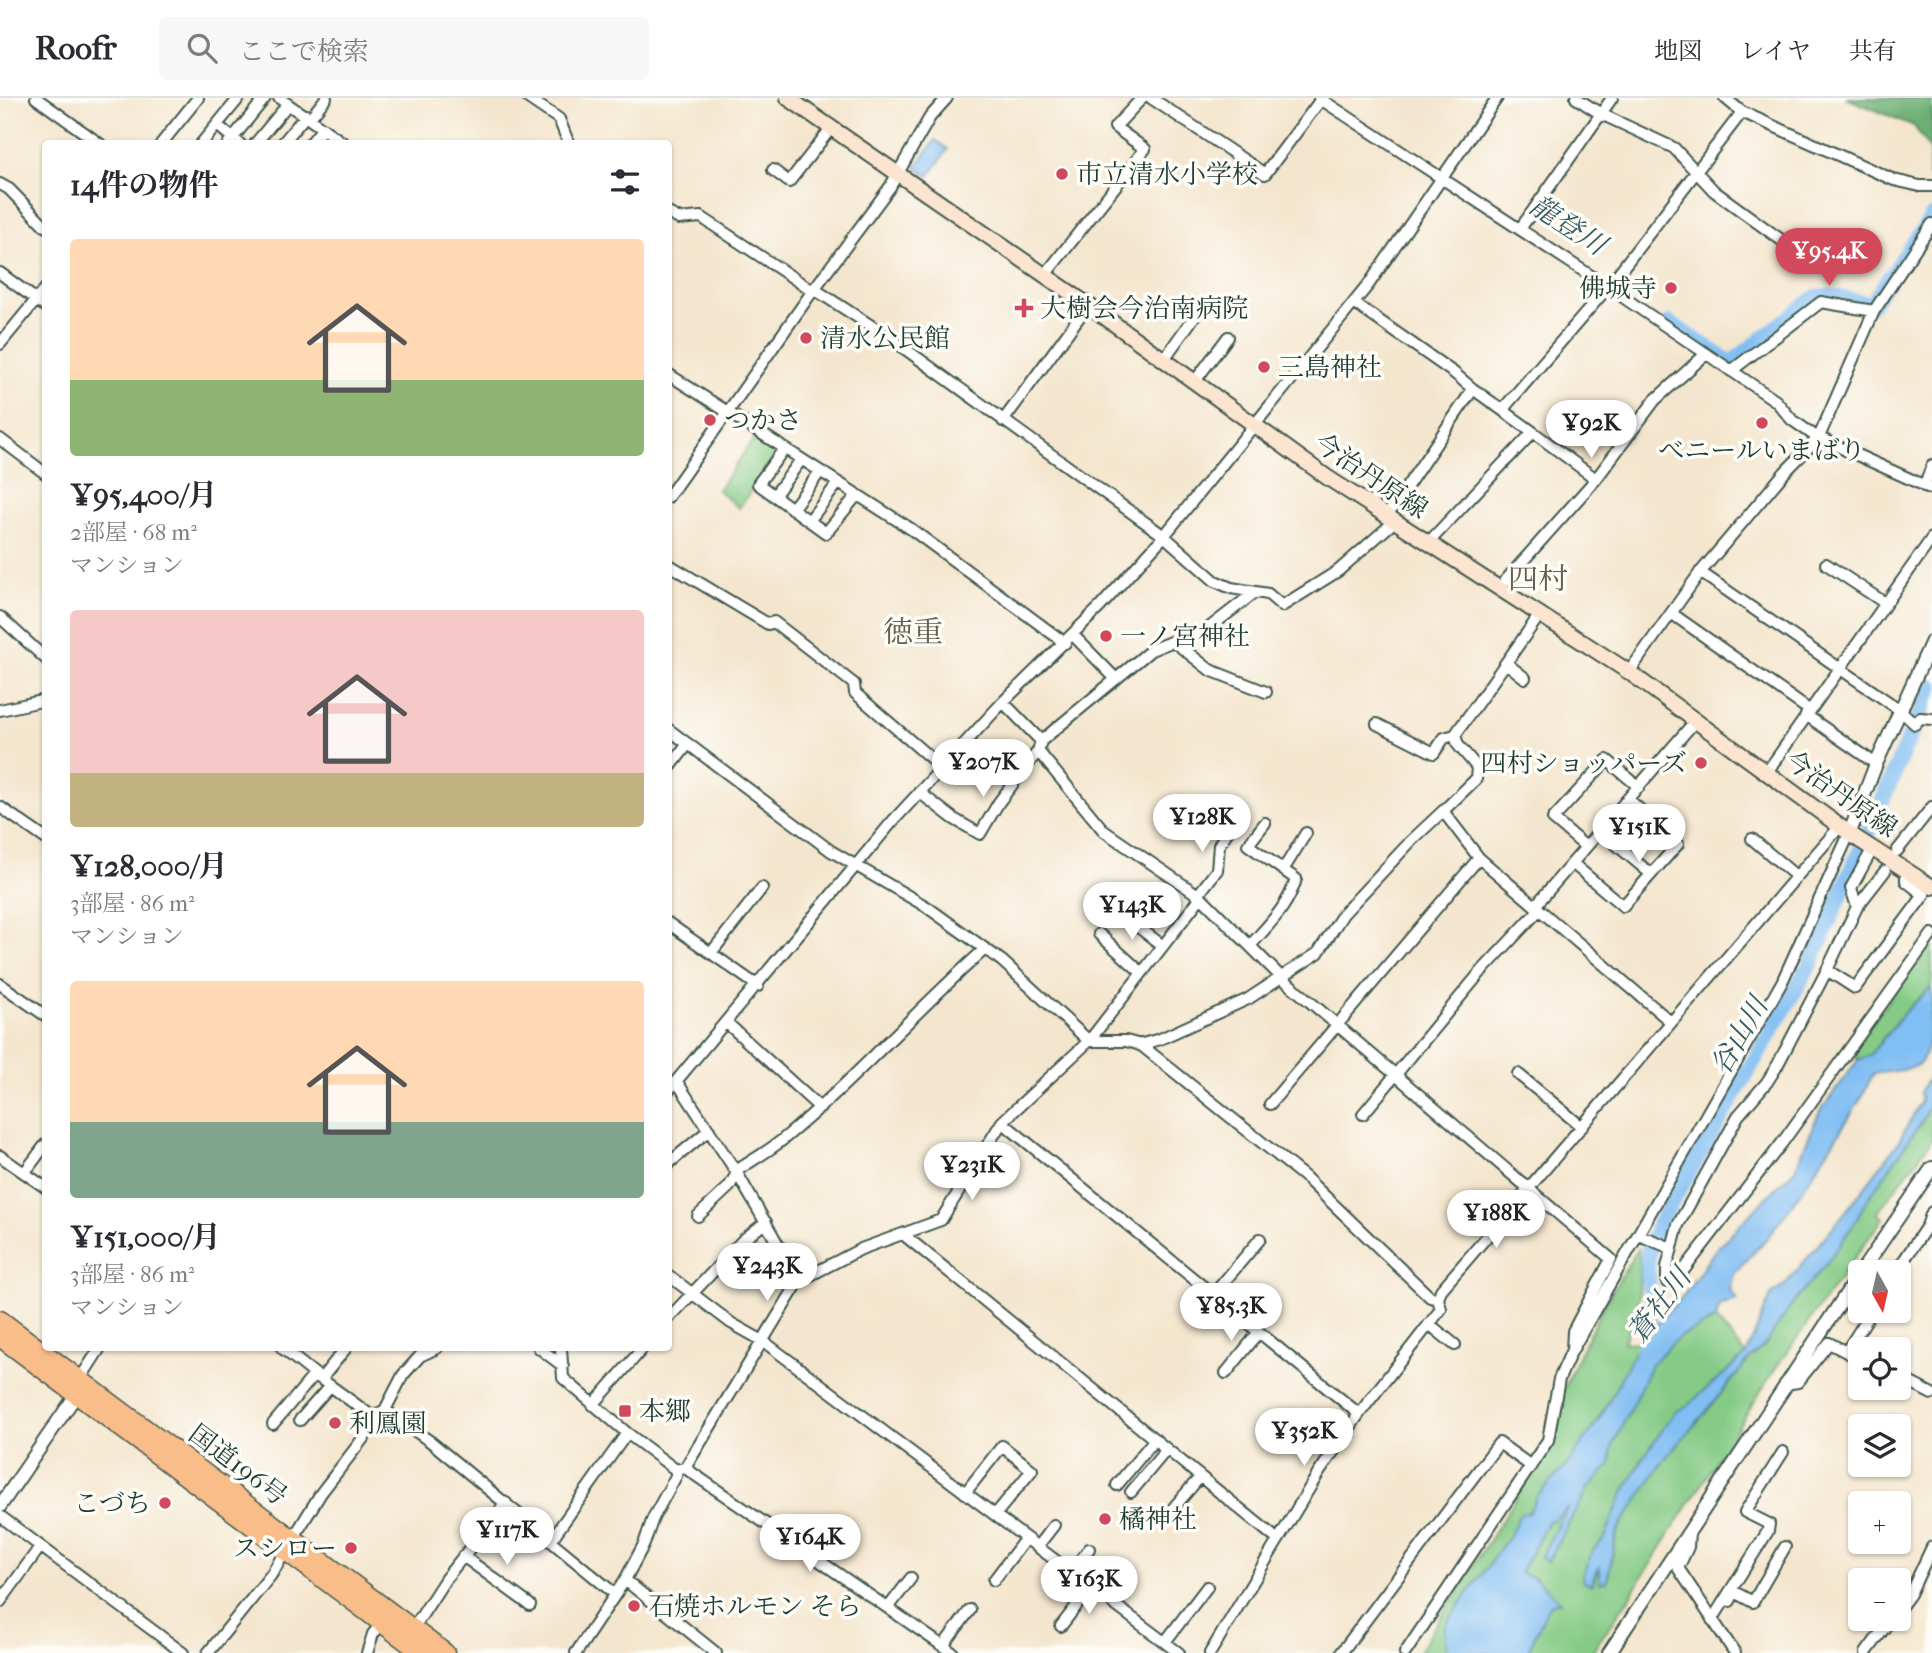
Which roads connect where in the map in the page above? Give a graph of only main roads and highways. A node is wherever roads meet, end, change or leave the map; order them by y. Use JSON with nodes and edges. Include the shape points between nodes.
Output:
{"nodes":[{"id":1,"x":788,"y":98,"type":"edge"},
{"id":2,"x":1932,"y":887,"type":"edge"},
{"id":3,"x":0,"y":1320,"type":"edge"},
{"id":4,"x":0,"y":1337,"type":"edge"},
{"id":5,"x":78,"y":1387,"type":"junction"},
{"id":6,"x":290,"y":1545,"type":"junction"},
{"id":7,"x":422,"y":1653,"type":"edge"},
{"id":8,"x":445,"y":1653,"type":"edge"}],
"edges":[{"from":1,"to":2,"type":"main road","name":"今治丹原線","via":[[1328,478],[1629,672]]},
{"from":3,"to":5,"type":"highway","name":"国道196号"},
{"from":4,"to":5,"type":"highway","name":"国道196号"},
{"from":5,"to":6,"type":"highway","name":"国道196号"},
{"from":6,"to":7,"type":"highway","name":"国道196号"},
{"from":6,"to":8,"type":"highway","name":"国道196号"}]}
